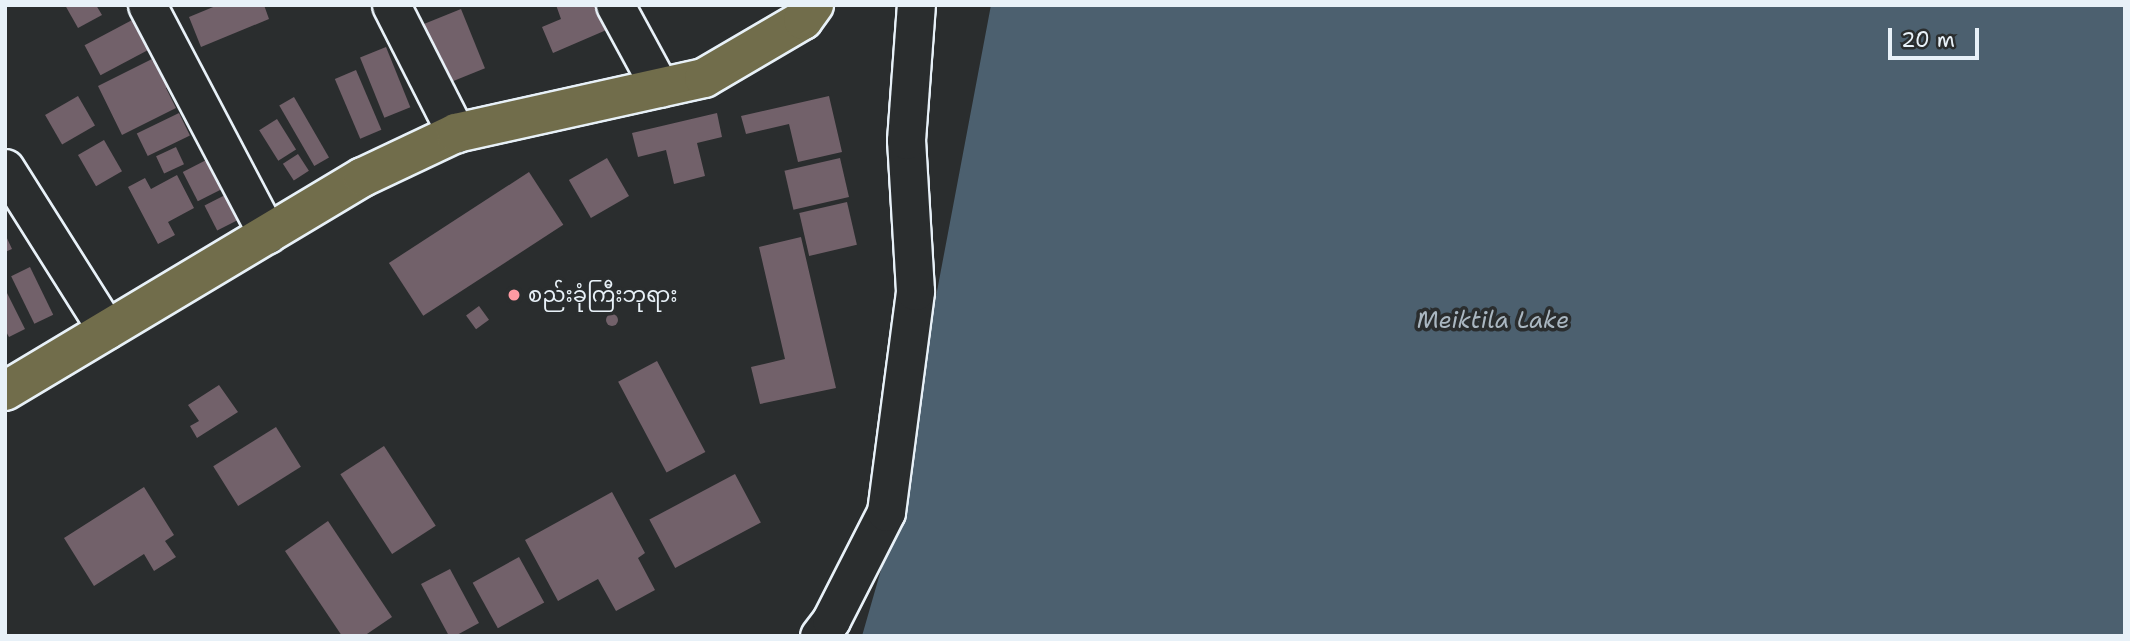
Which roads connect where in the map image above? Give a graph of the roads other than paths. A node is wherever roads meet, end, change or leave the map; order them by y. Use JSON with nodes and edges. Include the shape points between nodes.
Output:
{"nodes":[{"id":1,"x":147,"y":5,"type":"edge"},
{"id":2,"x":391,"y":5,"type":"edge"},
{"id":3,"x":615,"y":5,"type":"edge"},
{"id":4,"x":814,"y":5,"type":"edge"},
{"id":5,"x":916,"y":5,"type":"edge"},
{"id":6,"x":660,"y":88,"type":"junction"},
{"id":7,"x":456,"y":133,"type":"junction"},
{"id":8,"x":5,"y":168,"type":"edge"},
{"id":9,"x":267,"y":234,"type":"junction"},
{"id":10,"x":107,"y":330,"type":"junction"},
{"id":11,"x":5,"y":391,"type":"edge"},
{"id":12,"x":819,"y":636,"type":"edge"}],
"edges":[{"from":1,"to":9,"type":"street"},
{"from":2,"to":7,"type":"street"},
{"from":3,"to":6,"type":"street"},
{"from":4,"to":6,"type":"main road","via":[[803,20],[704,78]]},
{"from":5,"to":12,"type":"street","via":[[906,140],[915,291],[886,512]]},
{"from":6,"to":7,"type":"main road"},
{"from":7,"to":9,"type":"main road","via":[[363,177]]},
{"from":8,"to":10,"type":"street"},
{"from":9,"to":10,"type":"main road"},
{"from":10,"to":11,"type":"main road"}]}
